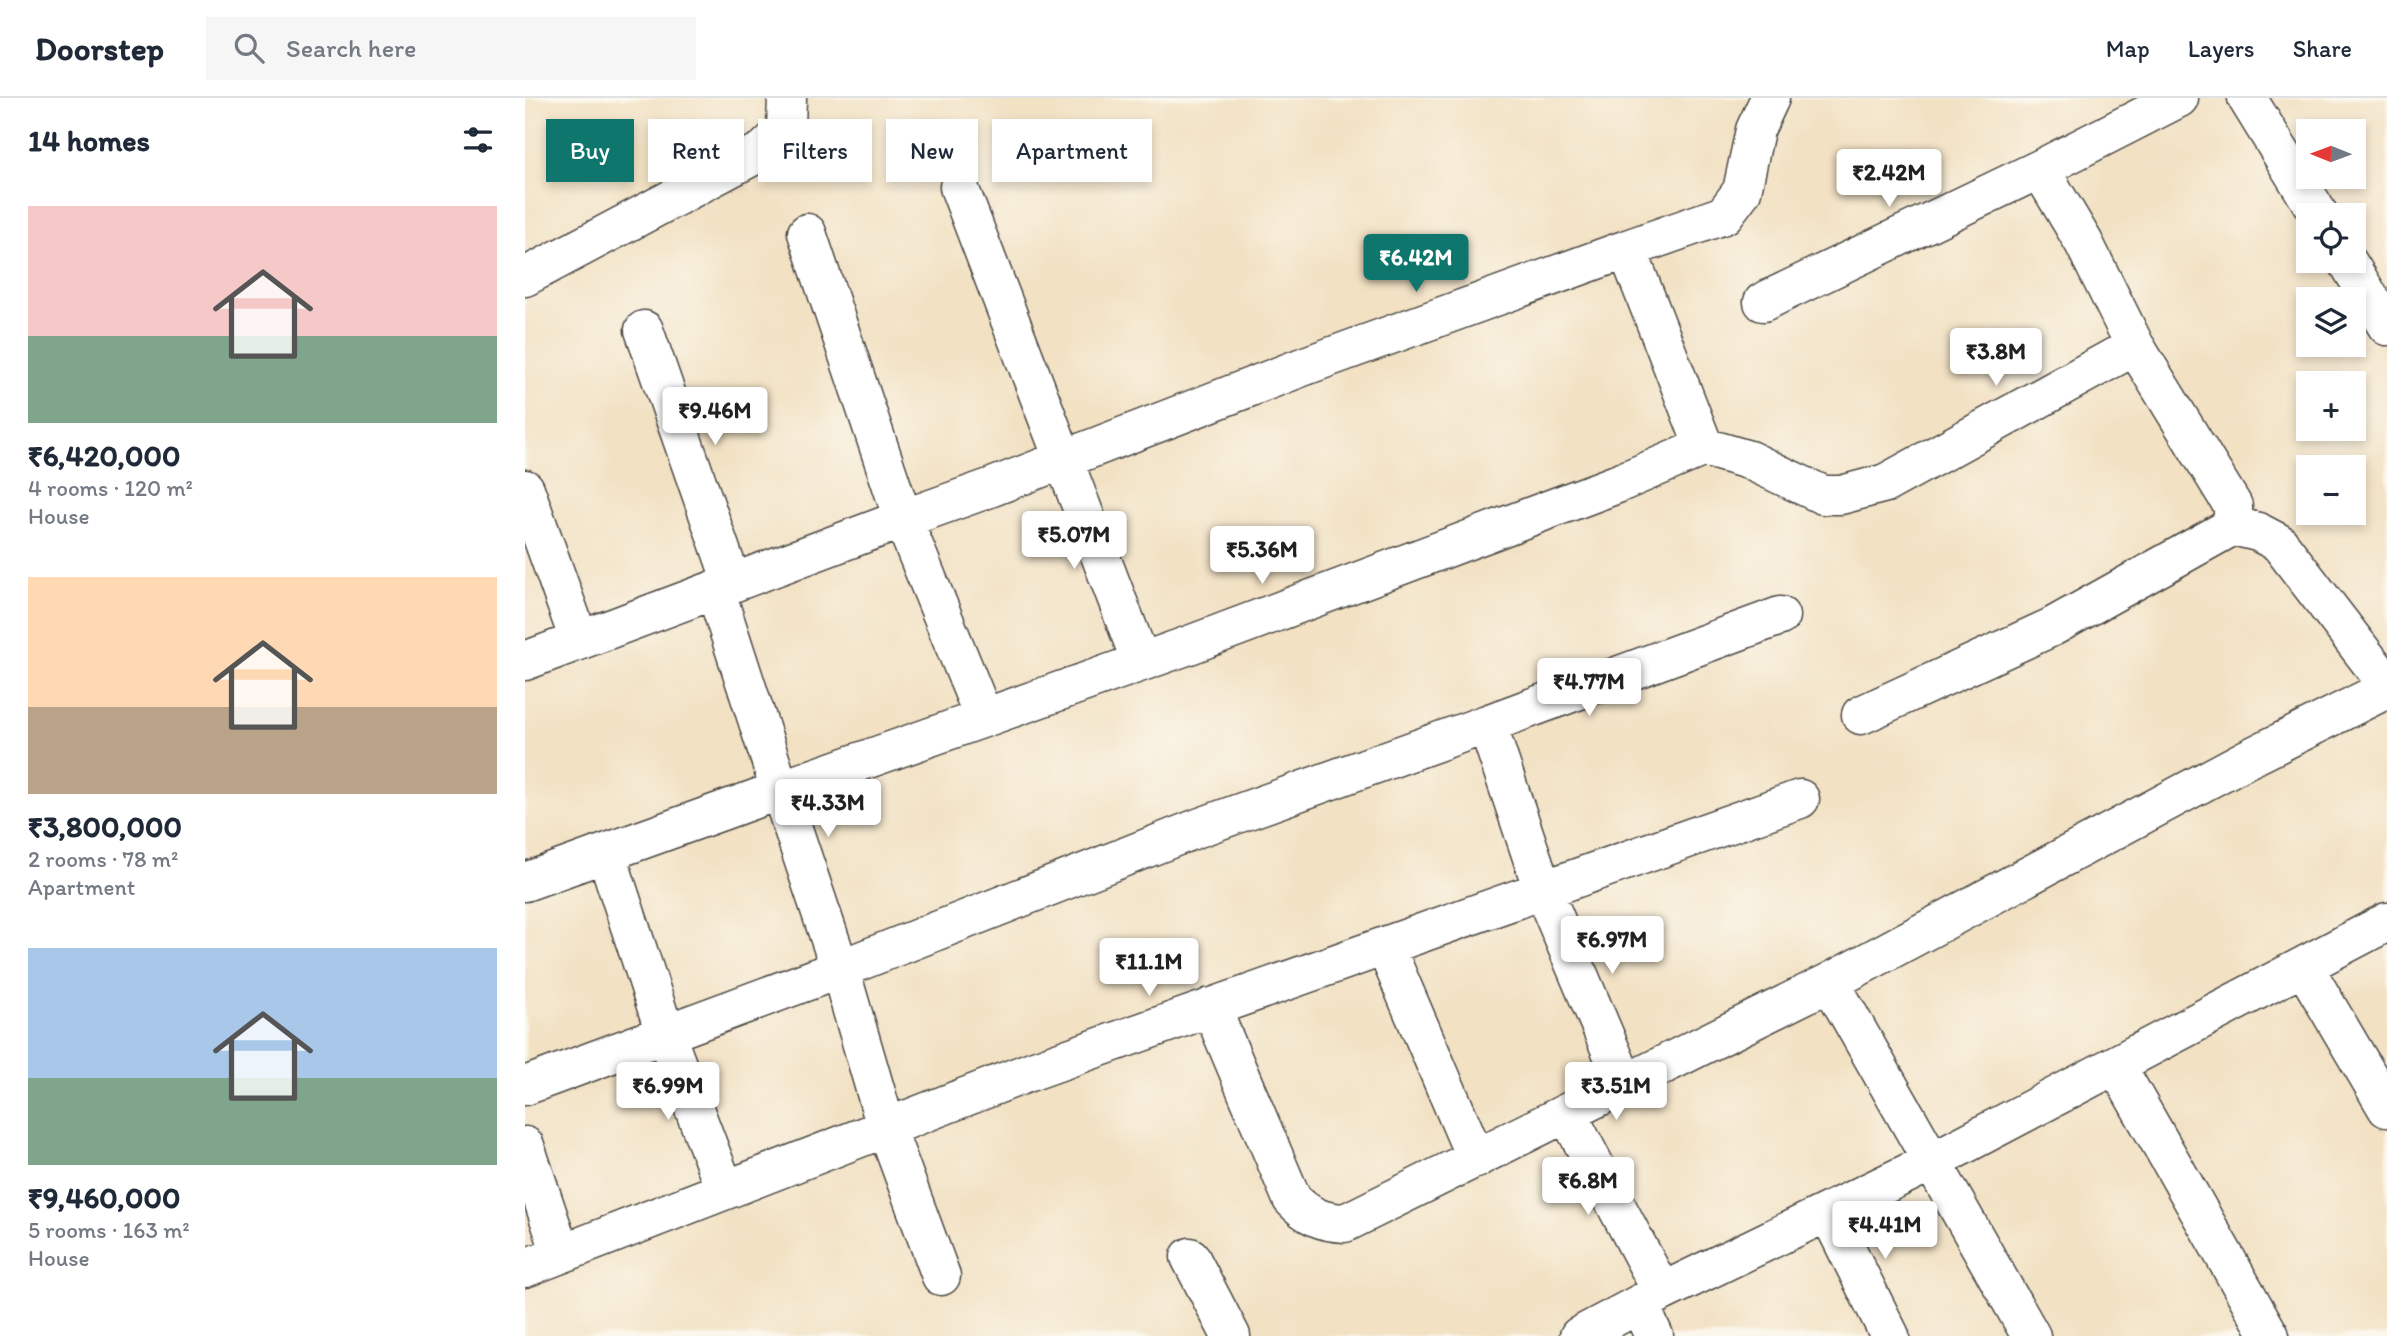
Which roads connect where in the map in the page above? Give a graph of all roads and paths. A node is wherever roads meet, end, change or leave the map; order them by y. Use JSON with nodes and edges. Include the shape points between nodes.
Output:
{"nodes":[{"id":1,"x":787,"y":98,"type":"edge"},
{"id":2,"x":1770,"y":98,"type":"edge"},
{"id":3,"x":2179,"y":98,"type":"edge"},
{"id":4,"x":2247,"y":98,"type":"edge"},
{"id":5,"x":2040,"y":169,"type":"junction"},
{"id":6,"x":959,"y":187,"type":"dead end"},
{"id":7,"x":2312,"y":203,"type":"edge"},
{"id":8,"x":807,"y":233,"type":"dead end"},
{"id":9,"x":1627,"y":250,"type":"junction"},
{"id":10,"x":2354,"y":273,"type":"edge"},
{"id":11,"x":525,"y":277,"type":"edge"},
{"id":12,"x":1763,"y":302,"type":"dead end"},
{"id":13,"x":2387,"y":326,"type":"edge"},
{"id":14,"x":644,"y":330,"type":"dead end"},
{"id":15,"x":2135,"y":346,"type":"junction"},
{"id":16,"x":1703,"y":447,"type":"junction"},
{"id":17,"x":1063,"y":459,"type":"junction"},
{"id":18,"x":525,"y":489,"type":"edge"},
{"id":19,"x":903,"y":519,"type":"junction"},
{"id":20,"x":2233,"y":526,"type":"junction"},
{"id":21,"x":723,"y":585,"type":"junction"},
{"id":22,"x":1780,"y":616,"type":"dead end"},
{"id":23,"x":579,"y":640,"type":"junction"},
{"id":24,"x":525,"y":661,"type":"edge"},
{"id":25,"x":1141,"y":662,"type":"junction"},
{"id":26,"x":2387,"y":684,"type":"edge"},
{"id":27,"x":2387,"y":689,"type":"edge"},
{"id":28,"x":1861,"y":715,"type":"dead end"},
{"id":29,"x":984,"y":718,"type":"junction"},
{"id":30,"x":1487,"y":724,"type":"junction"},
{"id":31,"x":780,"y":790,"type":"junction"},
{"id":32,"x":1800,"y":799,"type":"dead end"},
{"id":33,"x":606,"y":853,"type":"junction"},
{"id":34,"x":525,"y":882,"type":"edge"},
{"id":35,"x":1543,"y":890,"type":"junction"},
{"id":36,"x":2387,"y":922,"type":"edge"},
{"id":37,"x":1385,"y":946,"type":"junction"},
{"id":38,"x":2304,"y":967,"type":"junction"},
{"id":39,"x":840,"y":968,"type":"junction"},
{"id":40,"x":1830,"y":982,"type":"junction"},
{"id":41,"x":1211,"y":1007,"type":"junction"},
{"id":42,"x":665,"y":1033,"type":"junction"},
{"id":43,"x":2116,"y":1065,"type":"junction"},
{"id":44,"x":1625,"y":1084,"type":"junction"},
{"id":45,"x":525,"y":1086,"type":"edge"},
{"id":46,"x":2387,"y":1108,"type":"edge"},
{"id":47,"x":1567,"y":1114,"type":"junction"},
{"id":48,"x":886,"y":1127,"type":"junction"},
{"id":49,"x":525,"y":1146,"type":"edge"},
{"id":50,"x":1476,"y":1159,"type":"junction"},
{"id":51,"x":1931,"y":1162,"type":"junction"},
{"id":52,"x":725,"y":1190,"type":"junction"},
{"id":53,"x":1828,"y":1212,"type":"junction"},
{"id":54,"x":561,"y":1254,"type":"junction"},
{"id":55,"x":1190,"y":1257,"type":"dead end"},
{"id":56,"x":525,"y":1268,"type":"edge"},
{"id":57,"x":941,"y":1276,"type":"dead end"},
{"id":58,"x":1652,"y":1311,"type":"edge"},
{"id":59,"x":1231,"y":1336,"type":"edge"},
{"id":60,"x":1579,"y":1336,"type":"edge"},
{"id":61,"x":1890,"y":1336,"type":"edge"},
{"id":62,"x":2031,"y":1336,"type":"edge"},
{"id":63,"x":2270,"y":1336,"type":"edge"}],
"edges":[{"from":1,"to":11,"type":"street","via":[[786,129],[764,150]]},
{"from":2,"to":9,"type":"street","via":[[1755,130],[1742,191],[1724,215]]},
{"from":3,"to":5,"type":"street"},
{"from":4,"to":7,"type":"street"},
{"from":5,"to":12,"type":"street"},
{"from":5,"to":15,"type":"street","via":[[2084,243]]},
{"from":6,"to":17,"type":"street"},
{"from":8,"to":19,"type":"street"},
{"from":9,"to":16,"type":"street"},
{"from":9,"to":17,"type":"street"},
{"from":10,"to":13,"type":"street"},
{"from":14,"to":21,"type":"street"},
{"from":15,"to":16,"type":"street","via":[[1886,483],[1841,495],[1823,495],[1749,460]]},
{"from":15,"to":20,"type":"street","via":[[2233,506]]},
{"from":16,"to":25,"type":"street","via":[[1617,484]]},
{"from":17,"to":19,"type":"street"},
{"from":17,"to":25,"type":"street"},
{"from":18,"to":23,"type":"street"},
{"from":19,"to":21,"type":"street"},
{"from":19,"to":29,"type":"street"},
{"from":20,"to":26,"type":"street","via":[[2279,543]]},
{"from":20,"to":28,"type":"street","via":[[2052,627]]},
{"from":21,"to":23,"type":"street"},
{"from":21,"to":31,"type":"street"},
{"from":22,"to":30,"type":"street"},
{"from":23,"to":24,"type":"street"},
{"from":25,"to":29,"type":"street"},
{"from":27,"to":40,"type":"street"},
{"from":29,"to":31,"type":"street"},
{"from":30,"to":35,"type":"street"},
{"from":30,"to":39,"type":"street","via":[[1198,828]]},
{"from":31,"to":33,"type":"street"},
{"from":31,"to":39,"type":"street"},
{"from":32,"to":35,"type":"street"},
{"from":33,"to":34,"type":"street"},
{"from":33,"to":42,"type":"street"},
{"from":35,"to":37,"type":"street"},
{"from":35,"to":44,"type":"street"},
{"from":36,"to":38,"type":"street"},
{"from":37,"to":41,"type":"street"},
{"from":37,"to":50,"type":"street"},
{"from":38,"to":43,"type":"street"},
{"from":38,"to":46,"type":"street"},
{"from":39,"to":42,"type":"street"},
{"from":39,"to":48,"type":"street"},
{"from":40,"to":44,"type":"street"},
{"from":40,"to":51,"type":"street"},
{"from":41,"to":48,"type":"street"},
{"from":41,"to":50,"type":"street","via":[[1292,1199],[1306,1214],[1345,1223]]},
{"from":42,"to":45,"type":"street"},
{"from":42,"to":52,"type":"street"},
{"from":43,"to":51,"type":"street"},
{"from":43,"to":63,"type":"street"},
{"from":44,"to":47,"type":"street"},
{"from":47,"to":50,"type":"street"},
{"from":47,"to":58,"type":"street"},
{"from":48,"to":52,"type":"street"},
{"from":48,"to":57,"type":"street"},
{"from":49,"to":54,"type":"street"},
{"from":51,"to":53,"type":"street"},
{"from":51,"to":62,"type":"street"},
{"from":52,"to":54,"type":"street"},
{"from":53,"to":58,"type":"street"},
{"from":53,"to":61,"type":"street"},
{"from":54,"to":56,"type":"street"},
{"from":55,"to":59,"type":"street"},
{"from":58,"to":60,"type":"street"}]}
